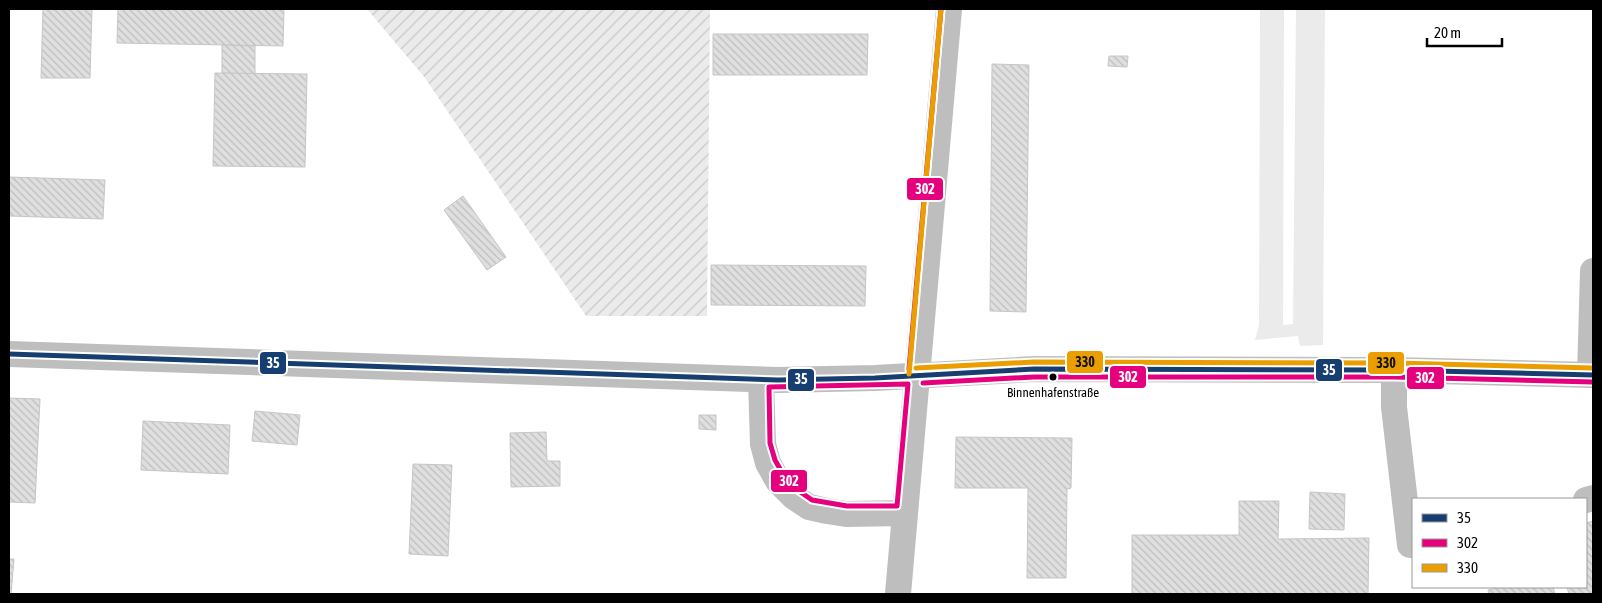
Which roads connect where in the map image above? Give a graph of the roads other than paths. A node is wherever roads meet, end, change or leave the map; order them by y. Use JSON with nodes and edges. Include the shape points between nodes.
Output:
{"nodes":[{"id":1,"x":949,"y":9,"type":"edge"},
{"id":2,"x":1593,"y":270,"type":"edge"},
{"id":3,"x":9,"y":354,"type":"edge"},
{"id":4,"x":1394,"y":370,"type":"junction"},
{"id":5,"x":916,"y":375,"type":"junction"},
{"id":6,"x":1592,"y":375,"type":"edge"},
{"id":7,"x":761,"y":380,"type":"junction"},
{"id":8,"x":904,"y":513,"type":"junction"},
{"id":9,"x":1412,"y":544,"type":"edge"},
{"id":10,"x":898,"y":594,"type":"edge"}],
"edges":[{"from":1,"to":5,"type":"street"},
{"from":2,"to":6,"type":"street"},
{"from":3,"to":7,"type":"street"},
{"from":4,"to":5,"type":"street","via":[[1034,370]]},
{"from":4,"to":6,"type":"street"},
{"from":4,"to":9,"type":"street","via":[[1394,407]]},
{"from":5,"to":7,"type":"street"},
{"from":5,"to":8,"type":"street"},
{"from":7,"to":8,"type":"street","via":[[763,444],[768,463],[778,481],[794,497],[809,507],[846,514]]},
{"from":8,"to":10,"type":"street"}]}
